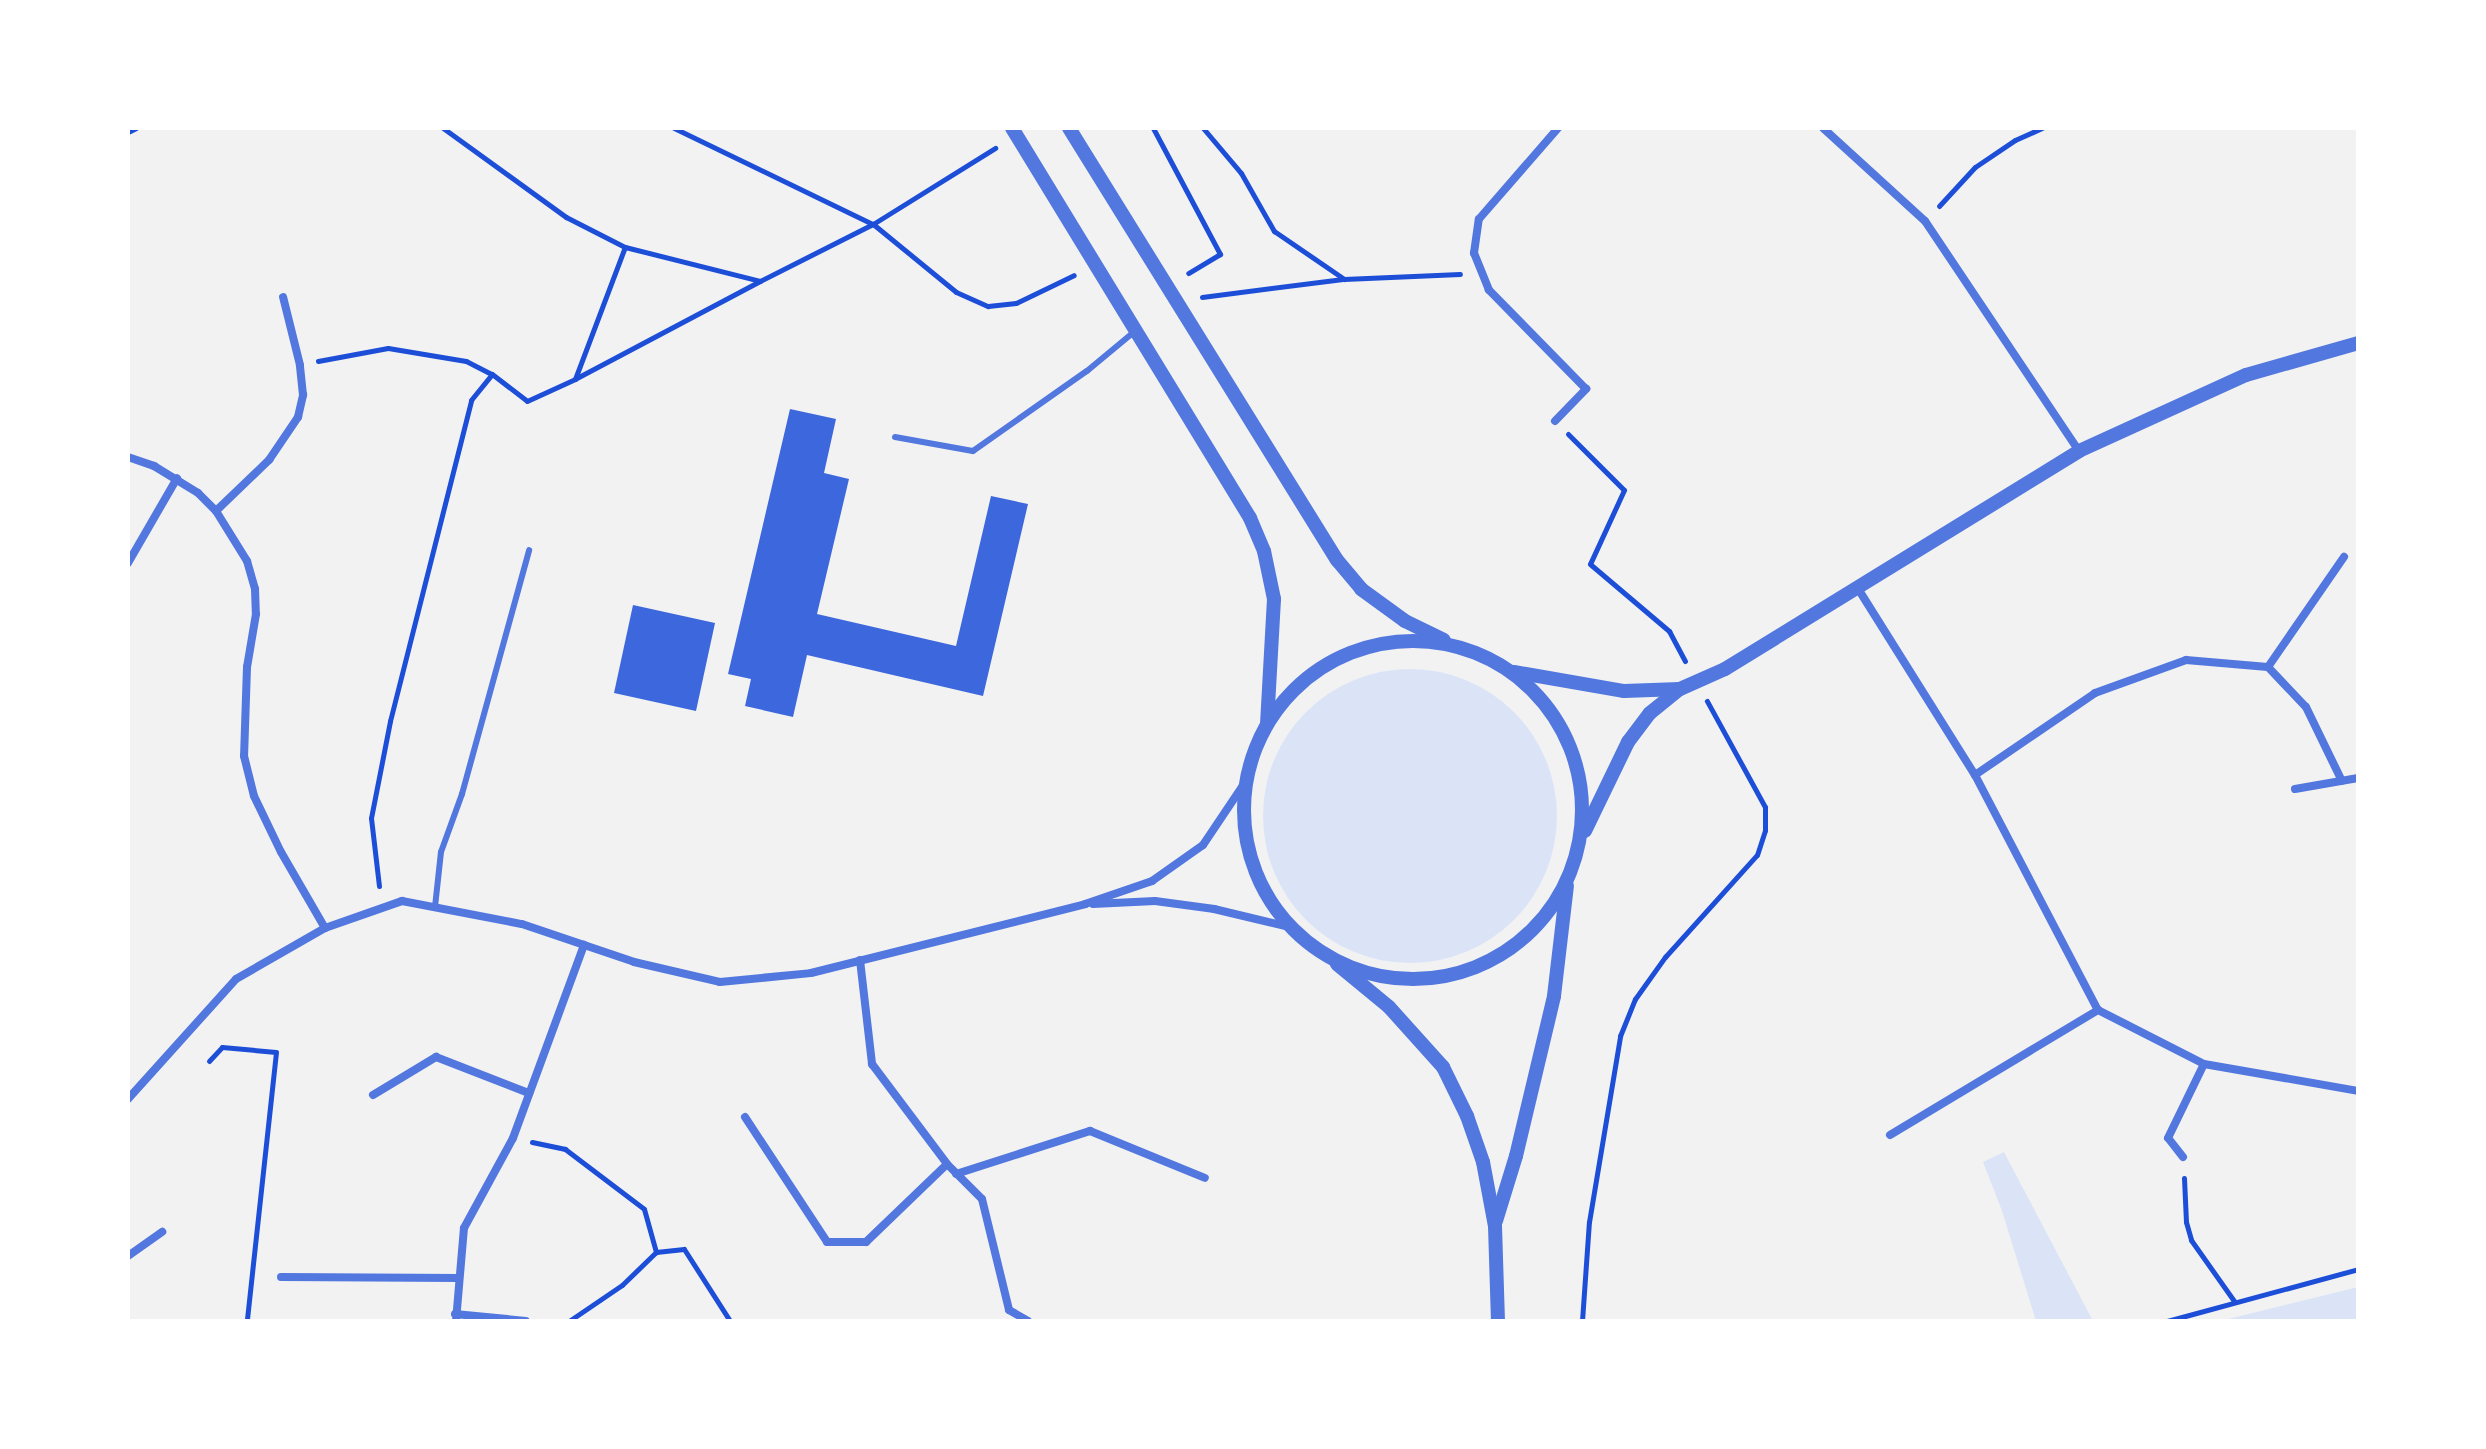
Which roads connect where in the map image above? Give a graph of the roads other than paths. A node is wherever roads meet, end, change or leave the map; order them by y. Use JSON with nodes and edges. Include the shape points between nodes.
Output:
{"nodes":[{"id":1,"x":1012,"y":128,"type":"edge"},
{"id":2,"x":1069,"y":128,"type":"edge"},
{"id":3,"x":1558,"y":128,"type":"edge"},
{"id":4,"x":1823,"y":128,"type":"edge"},
{"id":5,"x":283,"y":297,"type":"dead end"},
{"id":6,"x":1137,"y":330,"type":"junction"},
{"id":7,"x":2358,"y":343,"type":"edge"},
{"id":8,"x":1555,"y":421,"type":"road end"},
{"id":9,"x":895,"y":437,"type":"dead end"},
{"id":10,"x":2079,"y":451,"type":"junction"},
{"id":11,"x":128,"y":457,"type":"edge"},
{"id":12,"x":177,"y":478,"type":"junction"},
{"id":13,"x":216,"y":511,"type":"junction"},
{"id":14,"x":529,"y":550,"type":"dead end"},
{"id":15,"x":2344,"y":557,"type":"dead end"},
{"id":16,"x":128,"y":563,"type":"edge"},
{"id":17,"x":1857,"y":587,"type":"junction"},
{"id":18,"x":1456,"y":645,"type":"junction"},
{"id":19,"x":2268,"y":667,"type":"junction"},
{"id":20,"x":1514,"y":672,"type":"junction"},
{"id":21,"x":1680,"y":689,"type":"junction"},
{"id":22,"x":1267,"y":723,"type":"junction"},
{"id":23,"x":1975,"y":775,"type":"junction"},
{"id":24,"x":2358,"y":778,"type":"edge"},
{"id":25,"x":1246,"y":781,"type":"junction"},
{"id":26,"x":2342,"y":781,"type":"junction"},
{"id":27,"x":2295,"y":789,"type":"dead end"},
{"id":28,"x":1580,"y":842,"type":"junction"},
{"id":29,"x":1567,"y":883,"type":"junction"},
{"id":30,"x":1085,"y":904,"type":"junction"},
{"id":31,"x":435,"y":907,"type":"junction"},
{"id":32,"x":1289,"y":927,"type":"junction"},
{"id":33,"x":325,"y":928,"type":"junction"},
{"id":34,"x":584,"y":945,"type":"junction"},
{"id":35,"x":1331,"y":959,"type":"junction"},
{"id":36,"x":860,"y":960,"type":"junction"},
{"id":37,"x":2098,"y":1010,"type":"junction"},
{"id":38,"x":2204,"y":1064,"type":"junction"},
{"id":39,"x":2358,"y":1091,"type":"edge"},
{"id":40,"x":529,"y":1093,"type":"junction"},
{"id":41,"x":373,"y":1095,"type":"dead end"},
{"id":42,"x":128,"y":1099,"type":"edge"},
{"id":43,"x":745,"y":1117,"type":"dead end"},
{"id":44,"x":1890,"y":1135,"type":"dead end"},
{"id":45,"x":2183,"y":1157,"type":"road end"},
{"id":46,"x":947,"y":1164,"type":"junction"},
{"id":47,"x":956,"y":1174,"type":"junction"},
{"id":48,"x":1205,"y":1178,"type":"dead end"},
{"id":49,"x":1495,"y":1226,"type":"junction"},
{"id":50,"x":162,"y":1232,"type":"dead end"},
{"id":51,"x":128,"y":1256,"type":"edge"},
{"id":52,"x":281,"y":1277,"type":"dead end"},
{"id":53,"x":459,"y":1278,"type":"junction"},
{"id":54,"x":456,"y":1317,"type":"edge"},
{"id":55,"x":526,"y":1321,"type":"edge"},
{"id":56,"x":1028,"y":1321,"type":"edge"},
{"id":57,"x":1498,"y":1321,"type":"edge"}],
"edges":[{"from":1,"to":6,"type":"street"},
{"from":2,"to":18,"type":"street","via":[[1337,560],[1361,589],[1405,621]]},
{"from":3,"to":8,"type":"street","via":[[1479,219],[1474,253],[1489,290],[1586,389]]},
{"from":4,"to":10,"type":"street","via":[[1925,221]]},
{"from":5,"to":13,"type":"street","via":[[303,395],[288,437]]},
{"from":6,"to":9,"type":"lane","via":[[973,451]]},
{"from":6,"to":22,"type":"street","via":[[1250,518],[1264,551],[1274,599]]},
{"from":7,"to":10,"type":"street","via":[[2246,375]]},
{"from":10,"to":17,"type":"street"},
{"from":11,"to":12,"type":"street"},
{"from":12,"to":13,"type":"street"},
{"from":12,"to":16,"type":"street"},
{"from":13,"to":33,"type":"street","via":[[247,561],[255,589],[244,709],[244,756],[254,796]]},
{"from":14,"to":31,"type":"lane","via":[[441,852]]},
{"from":15,"to":19,"type":"street"},
{"from":17,"to":21,"type":"street","via":[[1725,669]]},
{"from":17,"to":23,"type":"street"},
{"from":18,"to":20,"type":"street"},
{"from":18,"to":22,"type":"street","via":[[1401,640],[1349,653],[1302,682]]},
{"from":19,"to":23,"type":"street","via":[[2186,660],[2095,693]]},
{"from":19,"to":26,"type":"street","via":[[2306,707]]},
{"from":20,"to":21,"type":"street","via":[[1624,691]]},
{"from":20,"to":28,"type":"street","via":[[1548,706],[1572,748],[1583,794]]},
{"from":21,"to":28,"type":"street","via":[[1650,713],[1628,742]]},
{"from":22,"to":25,"type":"street"},
{"from":23,"to":37,"type":"street"},
{"from":24,"to":26,"type":"street"},
{"from":25,"to":30,"type":"street","via":[[1203,845],[1152,881]]},
{"from":25,"to":32,"type":"street","via":[[1245,833],[1256,871]]},
{"from":26,"to":27,"type":"street"},
{"from":28,"to":29,"type":"street"},
{"from":29,"to":35,"type":"street","via":[[1535,928],[1491,961],[1464,970],[1438,978],[1383,977]]},
{"from":29,"to":49,"type":"street","via":[[1554,996]]},
{"from":30,"to":32,"type":"street","via":[[1155,901]]},
{"from":30,"to":36,"type":"street"},
{"from":31,"to":33,"type":"street","via":[[402,901]]},
{"from":31,"to":34,"type":"street","via":[[522,924]]},
{"from":32,"to":35,"type":"street"},
{"from":33,"to":42,"type":"street","via":[[236,979]]},
{"from":34,"to":36,"type":"street","via":[[720,982],[811,973]]},
{"from":34,"to":40,"type":"street"},
{"from":35,"to":49,"type":"street","via":[[1389,1007],[1443,1067],[1483,1162]]},
{"from":36,"to":46,"type":"street","via":[[872,1064]]},
{"from":37,"to":38,"type":"street"},
{"from":37,"to":44,"type":"street"},
{"from":38,"to":39,"type":"street"},
{"from":38,"to":45,"type":"street","via":[[2168,1138]]},
{"from":40,"to":41,"type":"street","via":[[436,1057]]},
{"from":40,"to":53,"type":"street","via":[[513,1138],[464,1228]]},
{"from":43,"to":46,"type":"street","via":[[827,1242],[866,1242]]},
{"from":46,"to":47,"type":"street"},
{"from":47,"to":48,"type":"street","via":[[1090,1131]]},
{"from":47,"to":56,"type":"street","via":[[982,1199],[1009,1310]]},
{"from":49,"to":57,"type":"street"},
{"from":50,"to":51,"type":"street"},
{"from":52,"to":53,"type":"street"},
{"from":53,"to":54,"type":"street"},
{"from":54,"to":55,"type":"street"}]}
